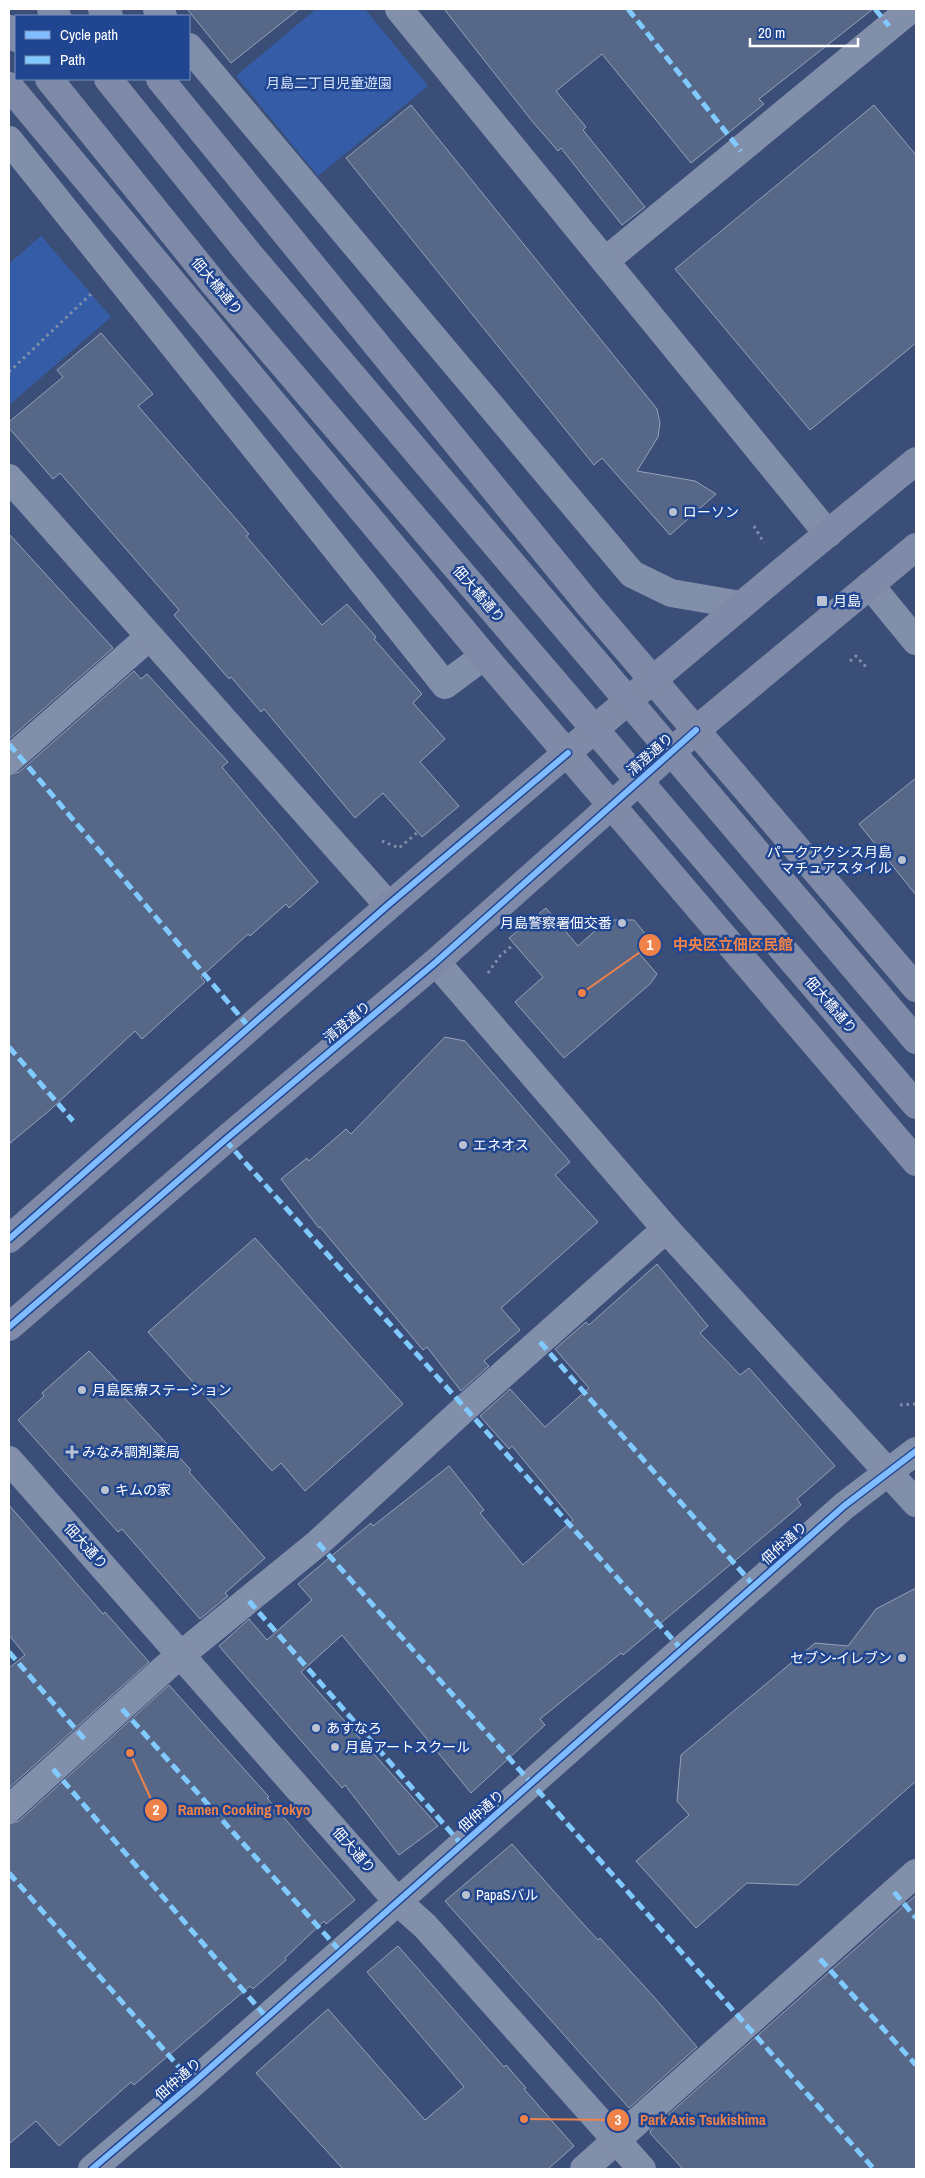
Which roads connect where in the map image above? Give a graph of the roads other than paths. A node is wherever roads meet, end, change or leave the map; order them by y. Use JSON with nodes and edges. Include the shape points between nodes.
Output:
{"nodes":[{"id":1,"x":399,"y":9,"type":"edge"},
{"id":2,"x":911,"y":9,"type":"edge"},
{"id":3,"x":190,"y":48,"type":"edge"},
{"id":4,"x":50,"y":80,"type":"edge"},
{"id":5,"x":109,"y":80,"type":"edge"},
{"id":6,"x":161,"y":80,"type":"edge"},
{"id":7,"x":9,"y":86,"type":"edge"},
{"id":8,"x":9,"y":140,"type":"edge"},
{"id":9,"x":605,"y":261,"type":"junction"},
{"id":10,"x":916,"y":461,"type":"edge"},
{"id":11,"x":9,"y":478,"type":"edge"},
{"id":12,"x":828,"y":534,"type":"junction"},
{"id":13,"x":916,"y":547,"type":"edge"},
{"id":14,"x":870,"y":585,"type":"junction"},
{"id":15,"x":741,"y":605,"type":"junction"},
{"id":16,"x":149,"y":637,"type":"junction"},
{"id":17,"x":916,"y":641,"type":"edge"},
{"id":18,"x":484,"y":656,"type":"junction"},
{"id":19,"x":652,"y":679,"type":"junction"},
{"id":20,"x":696,"y":730,"type":"junction"},
{"id":21,"x":568,"y":754,"type":"junction"},
{"id":22,"x":9,"y":760,"type":"edge"},
{"id":23,"x":611,"y":804,"type":"junction"},
{"id":24,"x":388,"y":905,"type":"junction"},
{"id":25,"x":436,"y":962,"type":"junction"},
{"id":26,"x":916,"y":988,"type":"edge"},
{"id":27,"x":916,"y":1040,"type":"edge"},
{"id":28,"x":916,"y":1105,"type":"edge"},
{"id":29,"x":916,"y":1162,"type":"edge"},
{"id":30,"x":666,"y":1229,"type":"junction"},
{"id":31,"x":9,"y":1239,"type":"edge"},
{"id":32,"x":9,"y":1328,"type":"edge"},
{"id":33,"x":916,"y":1451,"type":"edge"},
{"id":34,"x":9,"y":1460,"type":"edge"},
{"id":35,"x":887,"y":1472,"type":"junction"},
{"id":36,"x":916,"y":1503,"type":"edge"},
{"id":37,"x":182,"y":1655,"type":"junction"},
{"id":38,"x":9,"y":1809,"type":"edge"},
{"id":39,"x":916,"y":1872,"type":"edge"},
{"id":40,"x":398,"y":1902,"type":"junction"},
{"id":41,"x":617,"y":2140,"type":"junction"},
{"id":42,"x":92,"y":2169,"type":"edge"},
{"id":43,"x":584,"y":2169,"type":"edge"},
{"id":44,"x":642,"y":2169,"type":"edge"}],
"edges":[{"from":1,"to":9,"type":"street"},
{"from":2,"to":9,"type":"street"},
{"from":3,"to":15,"type":"street","via":[[632,574],[671,593]]},
{"from":4,"to":28,"type":"main road","name":"佃大橋通り","bridge":true,"via":[[215,285]]},
{"from":5,"to":27,"type":"main road","bridge":true,"via":[[256,262]]},
{"from":6,"to":19,"type":"main road"},
{"from":7,"to":18,"type":"main road"},
{"from":8,"to":18,"type":"street","via":[[445,685]]},
{"from":9,"to":12,"type":"street"},
{"from":10,"to":12,"type":"main road"},
{"from":11,"to":16,"type":"street"},
{"from":12,"to":15,"type":"main road"},
{"from":13,"to":14,"type":"main road","name":"清澄通り"},
{"from":14,"to":17,"type":"street"},
{"from":14,"to":20,"type":"main road","name":"清澄通り"},
{"from":15,"to":19,"type":"main road"},
{"from":16,"to":22,"type":"street"},
{"from":16,"to":24,"type":"street"},
{"from":18,"to":21,"type":"main road"},
{"from":19,"to":20,"type":"main road"},
{"from":19,"to":21,"type":"main road"},
{"from":20,"to":23,"type":"main road","name":"清澄通り"},
{"from":20,"to":26,"type":"main road"},
{"from":21,"to":23,"type":"main road"},
{"from":21,"to":24,"type":"main road"},
{"from":23,"to":25,"type":"main road","name":"清澄通り"},
{"from":23,"to":29,"type":"main road"},
{"from":24,"to":31,"type":"main road"},
{"from":25,"to":30,"type":"street"},
{"from":25,"to":32,"type":"main road","name":"清澄通り"},
{"from":30,"to":35,"type":"street"},
{"from":30,"to":37,"type":"street","via":[[318,1543]]},
{"from":33,"to":35,"type":"street","name":"佃仲通り"},
{"from":34,"to":37,"type":"street","name":"佃大通り"},
{"from":35,"to":36,"type":"street"},
{"from":35,"to":40,"type":"street","name":"佃仲通り","via":[[844,1506]]},
{"from":37,"to":38,"type":"street"},
{"from":37,"to":40,"type":"street","name":"佃大通り"},
{"from":39,"to":41,"type":"street"},
{"from":40,"to":41,"type":"street","name":"佃大通り","via":[[425,1926]]},
{"from":40,"to":42,"type":"street","name":"佃仲通り"},
{"from":41,"to":43,"type":"street"},
{"from":41,"to":44,"type":"street","name":"佃大通り"}]}
